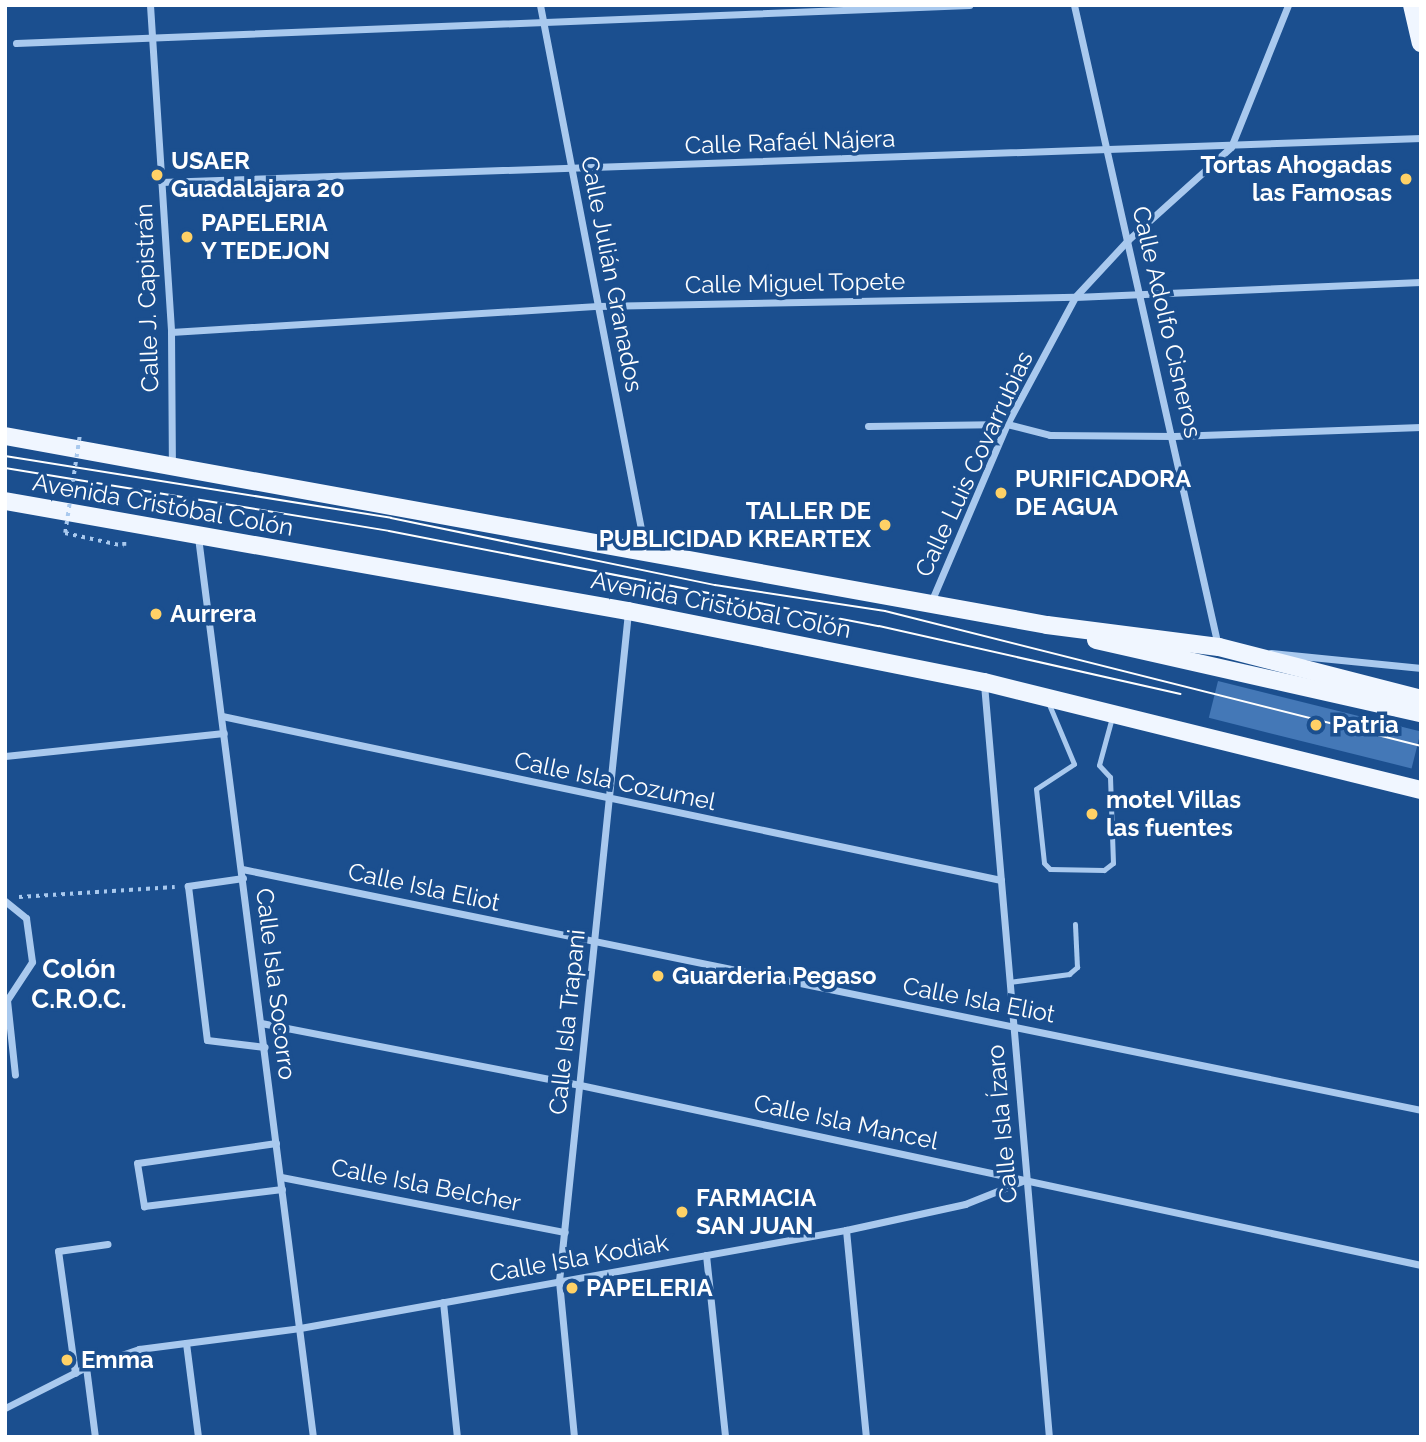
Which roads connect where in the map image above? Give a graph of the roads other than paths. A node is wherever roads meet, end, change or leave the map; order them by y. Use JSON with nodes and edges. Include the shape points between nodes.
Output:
{"nodes":[{"id":1,"x":150,"y":5,"type":"edge"},
{"id":2,"x":540,"y":5,"type":"edge"},
{"id":3,"x":969,"y":5,"type":"edge"},
{"id":4,"x":1074,"y":5,"type":"edge"},
{"id":5,"x":1288,"y":5,"type":"edge"},
{"id":6,"x":1412,"y":5,"type":"edge"},
{"id":7,"x":543,"y":21,"type":"junction"},
{"id":8,"x":152,"y":36,"type":"junction"},
{"id":9,"x":16,"y":43,"type":"dead end"},
{"id":10,"x":1421,"y":43,"type":"edge"},
{"id":11,"x":1421,"y":138,"type":"edge"},
{"id":12,"x":1231,"y":146,"type":"junction"},
{"id":13,"x":1107,"y":150,"type":"junction"},
{"id":14,"x":572,"y":169,"type":"junction"},
{"id":15,"x":161,"y":182,"type":"junction"},
{"id":16,"x":1128,"y":240,"type":"junction"},
{"id":17,"x":1421,"y":282,"type":"edge"},
{"id":18,"x":1140,"y":292,"type":"junction"},
{"id":19,"x":1075,"y":297,"type":"junction"},
{"id":20,"x":598,"y":306,"type":"junction"},
{"id":21,"x":171,"y":332,"type":"junction"},
{"id":22,"x":1007,"y":425,"type":"junction"},
{"id":23,"x":868,"y":426,"type":"dead end"},
{"id":24,"x":1421,"y":427,"type":"edge"},
{"id":25,"x":5,"y":436,"type":"edge"},
{"id":26,"x":1174,"y":436,"type":"junction"},
{"id":27,"x":172,"y":464,"type":"junction"},
{"id":28,"x":5,"y":500,"type":"edge"},
{"id":29,"x":198,"y":537,"type":"junction"},
{"id":30,"x":645,"y":551,"type":"junction"},
{"id":31,"x":932,"y":602,"type":"junction"},
{"id":32,"x":628,"y":611,"type":"junction"},
{"id":33,"x":1047,"y":625,"type":"junction"},
{"id":34,"x":1219,"y":647,"type":"junction"},
{"id":35,"x":1421,"y":668,"type":"edge"},
{"id":36,"x":984,"y":682,"type":"junction"},
{"id":37,"x":1047,"y":698,"type":"junction"},
{"id":38,"x":1421,"y":699,"type":"edge"},
{"id":39,"x":1421,"y":713,"type":"edge"},
{"id":40,"x":1113,"y":714,"type":"junction"},
{"id":41,"x":222,"y":716,"type":"junction"},
{"id":42,"x":224,"y":733,"type":"junction"},
{"id":43,"x":5,"y":756,"type":"edge"},
{"id":44,"x":1421,"y":790,"type":"edge"},
{"id":45,"x":609,"y":800,"type":"junction"},
{"id":46,"x":242,"y":869,"type":"junction"},
{"id":47,"x":243,"y":878,"type":"junction"},
{"id":48,"x":1001,"y":880,"type":"junction"},
{"id":49,"x":5,"y":899,"type":"edge"},
{"id":50,"x":1075,"y":924,"type":"dead end"},
{"id":51,"x":595,"y":942,"type":"junction"},
{"id":52,"x":1009,"y":982,"type":"junction"},
{"id":53,"x":261,"y":1023,"type":"junction"},
{"id":54,"x":1013,"y":1026,"type":"junction"},
{"id":55,"x":265,"y":1047,"type":"junction"},
{"id":56,"x":15,"y":1076,"type":"dead end"},
{"id":57,"x":580,"y":1085,"type":"junction"},
{"id":58,"x":1421,"y":1110,"type":"edge"},
{"id":59,"x":276,"y":1143,"type":"junction"},
{"id":60,"x":281,"y":1177,"type":"junction"},
{"id":61,"x":1025,"y":1180,"type":"junction"},
{"id":62,"x":282,"y":1189,"type":"junction"},
{"id":63,"x":846,"y":1230,"type":"junction"},
{"id":64,"x":565,"y":1232,"type":"junction"},
{"id":65,"x":108,"y":1244,"type":"dead end"},
{"id":66,"x":706,"y":1255,"type":"junction"},
{"id":67,"x":1421,"y":1265,"type":"edge"},
{"id":68,"x":559,"y":1281,"type":"junction"},
{"id":69,"x":443,"y":1302,"type":"junction"},
{"id":70,"x":300,"y":1328,"type":"junction"},
{"id":71,"x":186,"y":1343,"type":"junction"},
{"id":72,"x":86,"y":1367,"type":"junction"},
{"id":73,"x":75,"y":1373,"type":"junction"},
{"id":74,"x":5,"y":1408,"type":"edge"},
{"id":75,"x":95,"y":1437,"type":"edge"},
{"id":76,"x":198,"y":1437,"type":"edge"},
{"id":77,"x":313,"y":1437,"type":"edge"},
{"id":78,"x":457,"y":1437,"type":"edge"},
{"id":79,"x":574,"y":1437,"type":"edge"},
{"id":80,"x":725,"y":1437,"type":"edge"},
{"id":81,"x":866,"y":1437,"type":"edge"},
{"id":82,"x":1049,"y":1437,"type":"edge"}],
"edges":[{"from":1,"to":8,"type":"street","name":"Calle J. Capistrán"},
{"from":2,"to":7,"type":"street","name":"Calle Julián Granados"},
{"from":3,"to":7,"type":"street"},
{"from":4,"to":13,"type":"street","name":"Calle Adolfo Cisneros"},
{"from":5,"to":12,"type":"street","name":"Calle Luis Covarrubias"},
{"from":6,"to":10,"type":"main road"},
{"from":7,"to":8,"type":"street"},
{"from":7,"to":14,"type":"street","name":"Calle Julián Granados"},
{"from":8,"to":9,"type":"street"},
{"from":8,"to":15,"type":"street","name":"Calle J. Capistrán"},
{"from":11,"to":12,"type":"street","name":"Calle Rafaél Nájera"},
{"from":12,"to":13,"type":"street","name":"Calle Rafaél Nájera"},
{"from":12,"to":16,"type":"street","name":"Calle Luis Covarrubias"},
{"from":13,"to":14,"type":"street","name":"Calle Rafaél Nájera"},
{"from":13,"to":16,"type":"street","name":"Calle Adolfo Cisneros"},
{"from":14,"to":15,"type":"street","name":"Calle Rafaél Nájera"},
{"from":14,"to":20,"type":"street","name":"Calle Julián Granados"},
{"from":15,"to":21,"type":"street","name":"Calle J. Capistrán"},
{"from":16,"to":18,"type":"street","name":"Calle Adolfo Cisneros"},
{"from":16,"to":19,"type":"street","name":"Calle Luis Covarrubias"},
{"from":17,"to":18,"type":"street","name":"Calle Miguel Topete"},
{"from":18,"to":19,"type":"street","name":"Calle Miguel Topete"},
{"from":18,"to":26,"type":"street","name":"Calle Adolfo Cisneros"},
{"from":19,"to":20,"type":"street","name":"Calle Miguel Topete"},
{"from":19,"to":22,"type":"street","name":"Calle Luis Covarrubias"},
{"from":20,"to":21,"type":"street","name":"Calle Miguel Topete"},
{"from":20,"to":30,"type":"street","name":"Calle Julián Granados"},
{"from":21,"to":27,"type":"street","name":"Calle J. Capistrán"},
{"from":22,"to":23,"type":"street"},
{"from":22,"to":26,"type":"street","via":[[1050,435]]},
{"from":22,"to":31,"type":"street","name":"Calle Luis Covarrubias"},
{"from":24,"to":26,"type":"street"},
{"from":25,"to":27,"type":"main road","name":"Avenida Cristóbal Colón"},
{"from":26,"to":34,"type":"street","name":"Calle Adolfo Cisneros"},
{"from":27,"to":30,"type":"main road","name":"Avenida Cristóbal Colón"},
{"from":28,"to":29,"type":"main road","name":"Avenida Cristóbal Colón"},
{"from":29,"to":32,"type":"main road","name":"Avenida Cristóbal Colón"},
{"from":29,"to":41,"type":"street","name":"Calle Isla Socorro"},
{"from":30,"to":31,"type":"main road","name":"Avenida Cristóbal Colón"},
{"from":31,"to":33,"type":"main road","name":"Avenida Cristóbal Colón"},
{"from":32,"to":36,"type":"main road","name":"Avenida Cristóbal Colón"},
{"from":32,"to":45,"type":"street","name":"Calle Isla Trapani"},
{"from":33,"to":34,"type":"main road","name":"Avenida Cristóbal Colón"},
{"from":33,"to":39,"type":"main road","via":[[1135,652]]},
{"from":34,"to":35,"type":"street"},
{"from":34,"to":38,"type":"main road","name":"Avenida Cristóbal Colón"},
{"from":36,"to":37,"type":"main road","name":"Avenida Cristóbal Colón"},
{"from":36,"to":48,"type":"street","name":"Calle Isla Ízaro"},
{"from":37,"to":40,"type":"main road","name":"Avenida Cristóbal Colón"},
{"from":37,"to":40,"type":"lane","via":[[1074,764],[1036,789],[1044,863],[1050,869],[1104,870],[1113,863],[1110,777],[1099,765]]},
{"from":40,"to":44,"type":"main road","name":"Avenida Cristóbal Colón"},
{"from":41,"to":42,"type":"street","name":"Calle Isla Socorro"},
{"from":41,"to":45,"type":"street","name":"Calle Isla Cozumel"},
{"from":42,"to":43,"type":"street"},
{"from":42,"to":46,"type":"street","name":"Calle Isla Socorro"},
{"from":45,"to":48,"type":"street","name":"Calle Isla Cozumel"},
{"from":45,"to":51,"type":"street","name":"Calle Isla Trapani"},
{"from":46,"to":47,"type":"street","name":"Calle Isla Socorro"},
{"from":46,"to":51,"type":"street","name":"Calle Isla Eliot"},
{"from":47,"to":53,"type":"street","name":"Calle Isla Socorro"},
{"from":47,"to":55,"type":"street","via":[[188,886],[207,1040]]},
{"from":48,"to":52,"type":"street","name":"Calle Isla Ízaro"},
{"from":49,"to":56,"type":"street","via":[[26,918],[32,962],[7,1000]]},
{"from":50,"to":52,"type":"lane","via":[[1077,967],[1069,974]]},
{"from":51,"to":54,"type":"street","name":"Calle Isla Eliot"},
{"from":51,"to":57,"type":"street","name":"Calle Isla Trapani"},
{"from":52,"to":54,"type":"street","name":"Calle Isla Ízaro"},
{"from":53,"to":55,"type":"street","name":"Calle Isla Socorro"},
{"from":53,"to":57,"type":"street","name":"Calle Isla Mancel"},
{"from":54,"to":58,"type":"street","name":"Calle Isla Eliot"},
{"from":54,"to":61,"type":"street","name":"Calle Isla Ízaro"},
{"from":55,"to":59,"type":"street","name":"Calle Isla Socorro"},
{"from":57,"to":61,"type":"street","name":"Calle Isla Mancel"},
{"from":57,"to":64,"type":"street","name":"Calle Isla Trapani"},
{"from":59,"to":60,"type":"street","name":"Calle Isla Socorro"},
{"from":59,"to":62,"type":"street","via":[[137,1163],[144,1206]]},
{"from":60,"to":62,"type":"street","name":"Calle Isla Socorro"},
{"from":60,"to":64,"type":"street","name":"Calle Isla Belcher"},
{"from":61,"to":63,"type":"street","name":"Calle Isla Kodiak","via":[[965,1204]]},
{"from":61,"to":67,"type":"street","name":"Calle Isla Mancel"},
{"from":61,"to":82,"type":"street","name":"Calle Isla Ízaro"},
{"from":62,"to":70,"type":"street","name":"Calle Isla Socorro"},
{"from":63,"to":66,"type":"street","name":"Calle Isla Kodiak"},
{"from":63,"to":81,"type":"street"},
{"from":64,"to":68,"type":"street","name":"Calle Isla Trapani"},
{"from":65,"to":73,"type":"street","via":[[58,1251]]},
{"from":66,"to":68,"type":"street","name":"Calle Isla Kodiak"},
{"from":66,"to":80,"type":"street"},
{"from":68,"to":69,"type":"street","name":"Calle Isla Kodiak"},
{"from":68,"to":79,"type":"street","name":"Calle Isla Trapani"},
{"from":69,"to":70,"type":"street","name":"Calle Isla Kodiak"},
{"from":69,"to":78,"type":"street"},
{"from":70,"to":71,"type":"street","name":"Calle Isla Kodiak"},
{"from":70,"to":77,"type":"street","name":"Calle Isla Socorro"},
{"from":71,"to":72,"type":"street","name":"Calle Isla Kodiak","via":[[139,1349]]},
{"from":71,"to":76,"type":"street"},
{"from":72,"to":73,"type":"street","name":"Calle Isla Kodiak"},
{"from":72,"to":75,"type":"street"},
{"from":73,"to":74,"type":"street","name":"Calle Isla Kodiak"}]}
